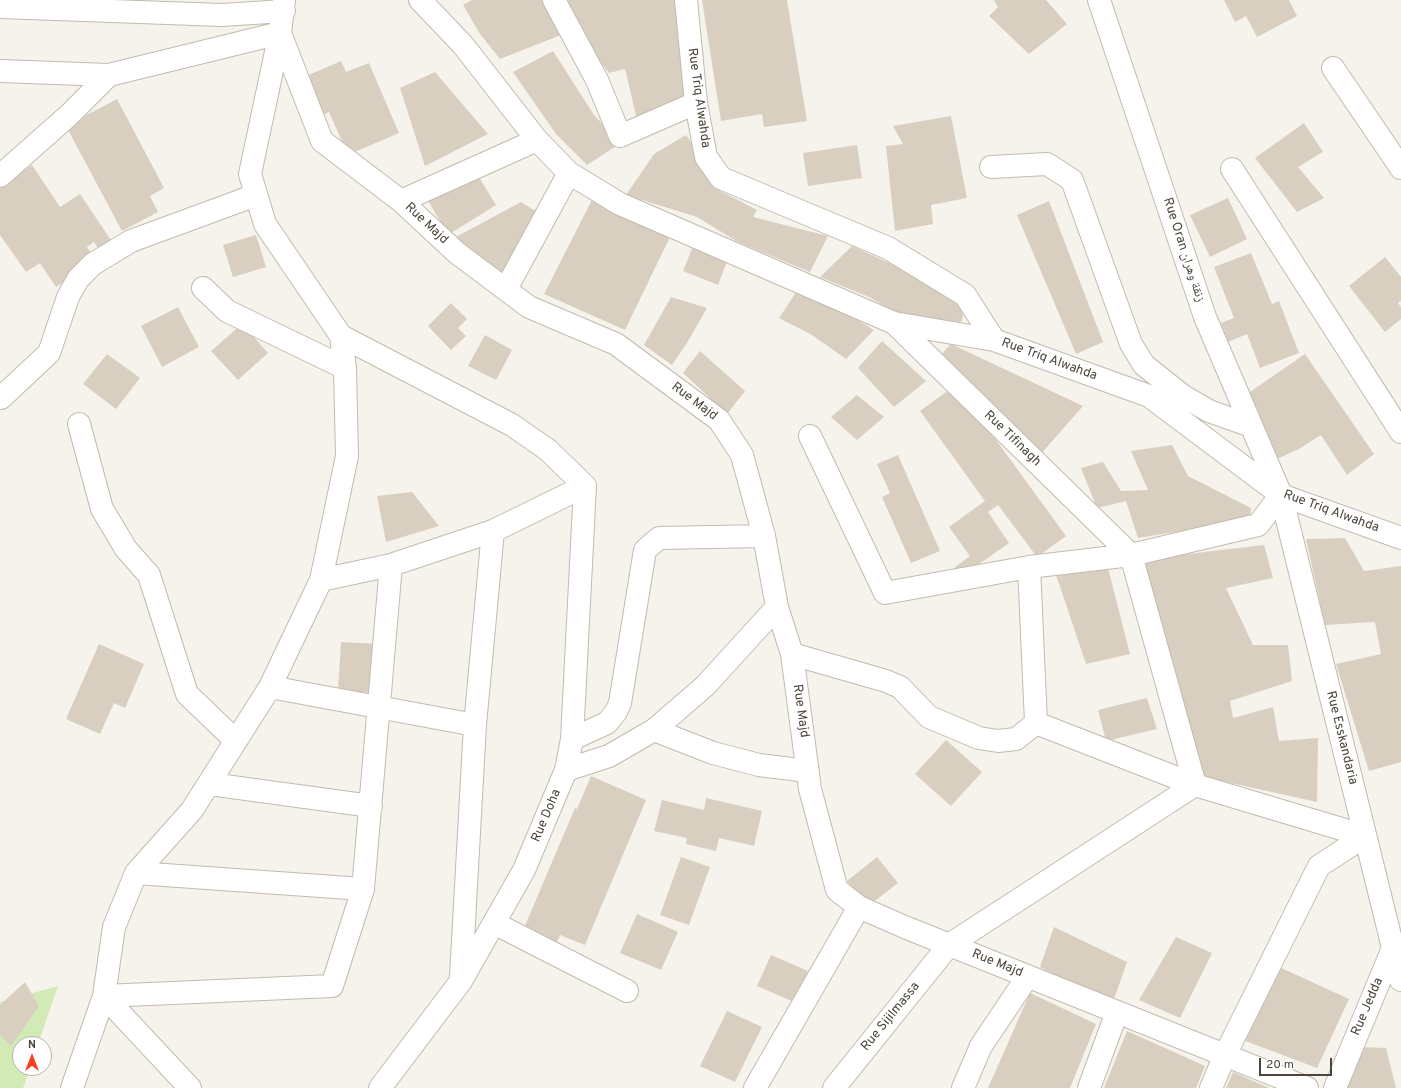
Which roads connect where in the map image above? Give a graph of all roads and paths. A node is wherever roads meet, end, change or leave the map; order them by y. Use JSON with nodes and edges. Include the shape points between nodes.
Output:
{"nodes":[{"id":1,"x":420,"y":0,"type":"edge"},
{"id":2,"x":554,"y":0,"type":"edge"},
{"id":3,"x":686,"y":0,"type":"edge"},
{"id":4,"x":1099,"y":0,"type":"edge"},
{"id":5,"x":103,"y":5,"type":"edge"},
{"id":6,"x":284,"y":5,"type":"edge"},
{"id":7,"x":0,"y":6,"type":"edge"},
{"id":8,"x":220,"y":8,"type":"edge"},
{"id":9,"x":280,"y":33,"type":"junction"},
{"id":10,"x":1333,"y":68,"type":"dead end"},
{"id":11,"x":0,"y":71,"type":"edge"},
{"id":12,"x":108,"y":75,"type":"junction"},
{"id":13,"x":696,"y":103,"type":"junction"},
{"id":14,"x":537,"y":140,"type":"junction"},
{"id":15,"x":991,"y":167,"type":"dead end"},
{"id":16,"x":1401,"y":168,"type":"edge"},
{"id":17,"x":1232,"y":169,"type":"dead end"},
{"id":18,"x":569,"y":173,"type":"junction"},
{"id":19,"x":0,"y":176,"type":"edge"},
{"id":20,"x":256,"y":195,"type":"junction"},
{"id":21,"x":401,"y":201,"type":"junction"},
{"id":22,"x":203,"y":288,"type":"dead end"},
{"id":23,"x":506,"y":289,"type":"junction"},
{"id":24,"x":894,"y":323,"type":"junction"},
{"id":25,"x":341,"y":336,"type":"junction"},
{"id":26,"x":994,"y":340,"type":"junction"},
{"id":27,"x":345,"y":368,"type":"junction"},
{"id":28,"x":1,"y":398,"type":"edge"},
{"id":29,"x":79,"y":424,"type":"dead end"},
{"id":30,"x":1251,"y":426,"type":"junction"},
{"id":31,"x":1401,"y":432,"type":"edge"},
{"id":32,"x":810,"y":436,"type":"dead end"},
{"id":33,"x":585,"y":486,"type":"junction"},
{"id":34,"x":1281,"y":495,"type":"junction"},
{"id":35,"x":493,"y":531,"type":"junction"},
{"id":36,"x":764,"y":536,"type":"junction"},
{"id":37,"x":1401,"y":538,"type":"edge"},
{"id":38,"x":1131,"y":555,"type":"junction"},
{"id":39,"x":391,"y":565,"type":"junction"},
{"id":40,"x":1029,"y":567,"type":"junction"},
{"id":41,"x":321,"y":580,"type":"junction"},
{"id":42,"x":777,"y":607,"type":"junction"},
{"id":43,"x":792,"y":654,"type":"junction"},
{"id":44,"x":270,"y":687,"type":"junction"},
{"id":45,"x":380,"y":707,"type":"junction"},
{"id":46,"x":1036,"y":723,"type":"junction"},
{"id":47,"x":476,"y":726,"type":"junction"},
{"id":48,"x":654,"y":730,"type":"junction"},
{"id":49,"x":572,"y":739,"type":"junction"},
{"id":50,"x":236,"y":741,"type":"junction"},
{"id":51,"x":566,"y":770,"type":"junction"},
{"id":52,"x":808,"y":771,"type":"junction"},
{"id":53,"x":210,"y":784,"type":"junction"},
{"id":54,"x":1195,"y":785,"type":"junction"},
{"id":55,"x":371,"y":806,"type":"junction"},
{"id":56,"x":1365,"y":836,"type":"junction"},
{"id":57,"x":136,"y":873,"type":"junction"},
{"id":58,"x":363,"y":889,"type":"junction"},
{"id":59,"x":859,"y":907,"type":"junction"},
{"id":60,"x":494,"y":923,"type":"junction"},
{"id":61,"x":949,"y":945,"type":"junction"},
{"id":62,"x":1393,"y":948,"type":"junction"},
{"id":63,"x":1028,"y":976,"type":"junction"},
{"id":64,"x":1401,"y":980,"type":"edge"},
{"id":65,"x":461,"y":981,"type":"junction"},
{"id":66,"x":627,"y":991,"type":"dead end"},
{"id":67,"x":104,"y":996,"type":"junction"},
{"id":68,"x":1117,"y":1012,"type":"junction"},
{"id":69,"x":1225,"y":1055,"type":"junction"},
{"id":70,"x":72,"y":1088,"type":"edge"},
{"id":71,"x":190,"y":1088,"type":"edge"},
{"id":72,"x":380,"y":1088,"type":"edge"},
{"id":73,"x":755,"y":1088,"type":"edge"},
{"id":74,"x":834,"y":1088,"type":"edge"},
{"id":75,"x":963,"y":1088,"type":"edge"},
{"id":76,"x":1088,"y":1088,"type":"edge"},
{"id":77,"x":1211,"y":1088,"type":"edge"},
{"id":78,"x":1307,"y":1088,"type":"edge"},
{"id":79,"x":1335,"y":1088,"type":"edge"}],
"edges":[{"from":1,"to":14,"type":"street","via":[[463,45]]},
{"from":2,"to":13,"type":"street","via":[[597,80],[620,136]]},
{"from":3,"to":13,"type":"street","name":"Rue Triq Alwahda"},
{"from":4,"to":30,"type":"street","name":"Rue Oran زنقة وهران","via":[[1205,317]]},
{"from":5,"to":7,"type":"street"},
{"from":5,"to":8,"type":"street"},
{"from":6,"to":8,"type":"street"},
{"from":6,"to":9,"type":"street"},
{"from":9,"to":12,"type":"street"},
{"from":9,"to":20,"type":"street","via":[[250,174]]},
{"from":9,"to":21,"type":"street","name":"Rue Majd","via":[[322,140]]},
{"from":10,"to":16,"type":"street"},
{"from":11,"to":12,"type":"street"},
{"from":12,"to":19,"type":"street","via":[[69,115]]},
{"from":13,"to":26,"type":"street","name":"Rue Triq Alwahda","via":[[706,157],[721,178],[894,252],[965,295]]},
{"from":14,"to":18,"type":"street"},
{"from":14,"to":21,"type":"street"},
{"from":15,"to":30,"type":"street","via":[[1047,164],[1072,180],[1132,344],[1144,365],[1183,396],[1209,411]]},
{"from":17,"to":31,"type":"street"},
{"from":18,"to":23,"type":"street"},
{"from":18,"to":24,"type":"street","via":[[620,204]]},
{"from":20,"to":25,"type":"street","via":[[265,224]]},
{"from":20,"to":28,"type":"street","via":[[131,241],[93,264],[78,279],[68,296],[49,353]]},
{"from":21,"to":23,"type":"street","name":"Rue Majd","via":[[457,253]]},
{"from":22,"to":27,"type":"street","via":[[228,311]]},
{"from":23,"to":36,"type":"street","name":"Rue Majd","via":[[529,307],[616,344],[719,420],[742,455]]},
{"from":24,"to":26,"type":"street"},
{"from":24,"to":38,"type":"street","name":"Rue Tifinagh"},
{"from":25,"to":27,"type":"street"},
{"from":25,"to":33,"type":"street","via":[[512,425],[548,450]]},
{"from":26,"to":34,"type":"street","name":"Rue Triq Alwahda","via":[[1149,396]]},
{"from":27,"to":41,"type":"street","via":[[347,456]]},
{"from":29,"to":50,"type":"street","via":[[102,509],[126,549],[149,575],[187,694]]},
{"from":30,"to":34,"type":"street","name":"Rue Oran زنقة وهران"},
{"from":32,"to":40,"type":"street","via":[[885,593]]},
{"from":33,"to":35,"type":"street"},
{"from":33,"to":49,"type":"street","name":"Rue Doha"},
{"from":34,"to":37,"type":"street","name":"Rue Triq Alwahda"},
{"from":34,"to":38,"type":"street","via":[[1258,526]]},
{"from":34,"to":56,"type":"street","name":"Rue Esskandaria"},
{"from":35,"to":39,"type":"street"},
{"from":35,"to":47,"type":"street"},
{"from":36,"to":42,"type":"street","name":"Rue Majd"},
{"from":36,"to":49,"type":"street","via":[[659,538],[645,550],[620,703],[607,723]]},
{"from":38,"to":40,"type":"street"},
{"from":38,"to":54,"type":"street"},
{"from":39,"to":41,"type":"street"},
{"from":39,"to":45,"type":"street"},
{"from":40,"to":46,"type":"street"},
{"from":41,"to":44,"type":"street"},
{"from":42,"to":43,"type":"street","name":"Rue Majd"},
{"from":42,"to":48,"type":"street","via":[[705,686]]},
{"from":43,"to":46,"type":"street","via":[[900,687],[929,716],[979,738],[1016,739]]},
{"from":43,"to":52,"type":"street","name":"Rue Majd"},
{"from":44,"to":45,"type":"street"},
{"from":44,"to":50,"type":"street"},
{"from":45,"to":47,"type":"street"},
{"from":45,"to":55,"type":"street"},
{"from":46,"to":54,"type":"street"},
{"from":47,"to":65,"type":"street"},
{"from":48,"to":51,"type":"street","via":[[610,756]]},
{"from":48,"to":52,"type":"street","via":[[713,753],[759,765]]},
{"from":49,"to":51,"type":"street","name":"Rue Doha"},
{"from":50,"to":53,"type":"street"},
{"from":51,"to":60,"type":"street","name":"Rue Doha","via":[[524,870]]},
{"from":52,"to":59,"type":"street","name":"Rue Majd","via":[[810,789],[837,890]]},
{"from":53,"to":55,"type":"street"},
{"from":53,"to":57,"type":"street","via":[[192,810]]},
{"from":54,"to":56,"type":"street"},
{"from":54,"to":61,"type":"street","name":"Rue Sijilmassa"},
{"from":55,"to":58,"type":"street"},
{"from":56,"to":62,"type":"street","name":"Rue Esskandaria"},
{"from":56,"to":69,"type":"street","via":[[1319,866]]},
{"from":57,"to":58,"type":"street"},
{"from":57,"to":67,"type":"street","via":[[114,927]]},
{"from":58,"to":67,"type":"street","via":[[332,986]]},
{"from":59,"to":61,"type":"street","name":"Rue Majd"},
{"from":59,"to":73,"type":"street"},
{"from":60,"to":65,"type":"street","name":"Rue Doha"},
{"from":60,"to":66,"type":"street"},
{"from":61,"to":63,"type":"street","name":"Rue Majd"},
{"from":61,"to":74,"type":"street","name":"Rue Sijilmassa"},
{"from":62,"to":64,"type":"street","name":"Rue Esskandaria"},
{"from":62,"to":79,"type":"street","name":"Rue Jedda"},
{"from":63,"to":68,"type":"street","name":"Rue Majd"},
{"from":63,"to":75,"type":"street","via":[[981,1046]]},
{"from":65,"to":72,"type":"street","name":"Rue Doha"},
{"from":67,"to":70,"type":"street"},
{"from":67,"to":71,"type":"street"},
{"from":68,"to":69,"type":"street","name":"Rue Majd"},
{"from":68,"to":76,"type":"street"},
{"from":69,"to":77,"type":"street"},
{"from":69,"to":78,"type":"street","name":"Rue Majd"}]}
